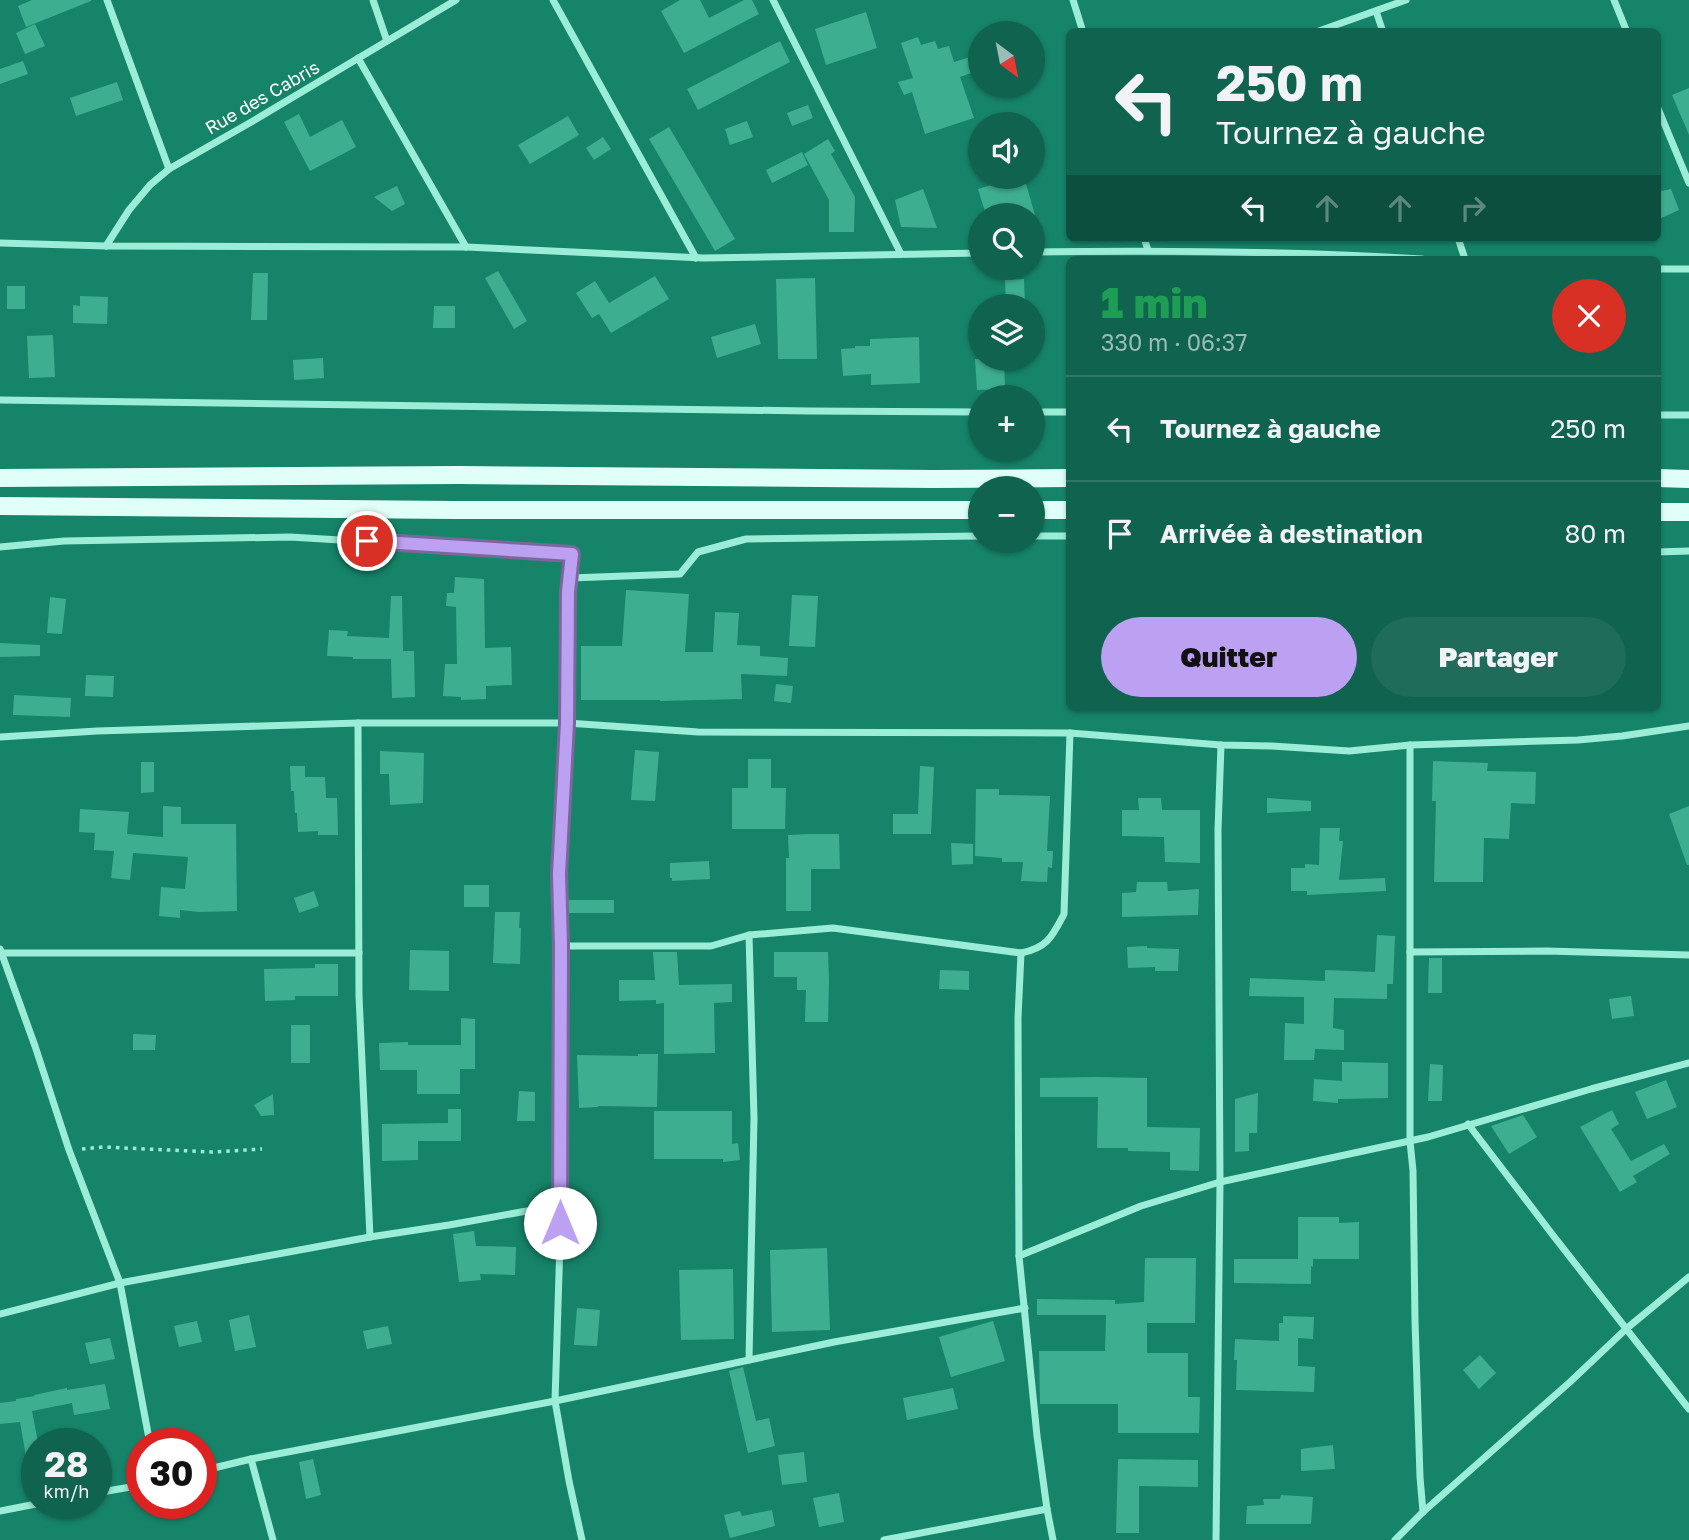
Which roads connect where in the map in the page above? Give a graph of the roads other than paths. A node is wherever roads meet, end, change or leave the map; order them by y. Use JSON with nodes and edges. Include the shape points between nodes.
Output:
{"nodes":[{"id":1,"x":107,"y":0,"type":"edge"},
{"id":2,"x":373,"y":0,"type":"edge"},
{"id":3,"x":456,"y":0,"type":"edge"},
{"id":4,"x":553,"y":0,"type":"edge"},
{"id":5,"x":774,"y":0,"type":"edge"},
{"id":6,"x":1073,"y":0,"type":"edge"},
{"id":7,"x":1406,"y":0,"type":"edge"},
{"id":8,"x":1614,"y":0,"type":"edge"},
{"id":9,"x":1376,"y":11,"type":"junction"},
{"id":10,"x":1082,"y":28,"type":"edge"},
{"id":11,"x":1328,"y":28,"type":"edge"},
{"id":12,"x":1382,"y":28,"type":"edge"},
{"id":13,"x":1625,"y":28,"type":"edge"},
{"id":14,"x":387,"y":41,"type":"junction"},
{"id":15,"x":358,"y":58,"type":"junction"},
{"id":16,"x":1661,"y":116,"type":"edge"},
{"id":17,"x":169,"y":169,"type":"junction"},
{"id":18,"x":1689,"y":183,"type":"edge"},
{"id":19,"x":1145,"y":242,"type":"edge"},
{"id":20,"x":0,"y":243,"type":"edge"},
{"id":21,"x":106,"y":246,"type":"junction"},
{"id":22,"x":466,"y":247,"type":"junction"},
{"id":23,"x":1148,"y":250,"type":"junction"},
{"id":24,"x":1045,"y":252,"type":"edge"},
{"id":25,"x":968,"y":253,"type":"edge"},
{"id":26,"x":901,"y":254,"type":"junction"},
{"id":27,"x":1379,"y":256,"type":"edge"},
{"id":28,"x":696,"y":258,"type":"junction"},
{"id":29,"x":1689,"y":268,"type":"edge"},
{"id":30,"x":1661,"y":269,"type":"edge"},
{"id":31,"x":0,"y":400,"type":"edge"},
{"id":32,"x":968,"y":412,"type":"edge"},
{"id":33,"x":1045,"y":412,"type":"edge"},
{"id":34,"x":1066,"y":412,"type":"edge"},
{"id":35,"x":1661,"y":415,"type":"edge"},
{"id":36,"x":1689,"y":415,"type":"edge"},
{"id":37,"x":0,"y":478,"type":"edge"},
{"id":38,"x":1066,"y":478,"type":"edge"},
{"id":39,"x":1661,"y":478,"type":"edge"},
{"id":40,"x":1689,"y":479,"type":"edge"},
{"id":41,"x":0,"y":506,"type":"edge"},
{"id":42,"x":968,"y":510,"type":"edge"},
{"id":43,"x":1045,"y":510,"type":"edge"},
{"id":44,"x":1066,"y":510,"type":"edge"},
{"id":45,"x":1661,"y":512,"type":"edge"},
{"id":46,"x":1689,"y":512,"type":"edge"},
{"id":47,"x":968,"y":536,"type":"edge"},
{"id":48,"x":1045,"y":536,"type":"edge"},
{"id":49,"x":1066,"y":536,"type":"edge"},
{"id":50,"x":0,"y":547,"type":"edge"},
{"id":51,"x":1689,"y":551,"type":"edge"},
{"id":52,"x":1661,"y":552,"type":"edge"},
{"id":53,"x":570,"y":578,"type":"junction"},
{"id":54,"x":358,"y":723,"type":"junction"},
{"id":55,"x":567,"y":723,"type":"junction"},
{"id":56,"x":1689,"y":726,"type":"edge"},
{"id":57,"x":1070,"y":733,"type":"junction"},
{"id":58,"x":0,"y":737,"type":"edge"},
{"id":59,"x":1410,"y":745,"type":"junction"},
{"id":60,"x":1221,"y":746,"type":"junction"},
{"id":61,"x":749,"y":935,"type":"junction"},
{"id":62,"x":561,"y":946,"type":"junction"},
{"id":63,"x":1,"y":951,"type":"edge"},
{"id":64,"x":359,"y":953,"type":"junction"},
{"id":65,"x":1021,"y":953,"type":"junction"},
{"id":66,"x":1410,"y":953,"type":"junction"},
{"id":67,"x":1689,"y":955,"type":"edge"},
{"id":68,"x":1689,"y":1063,"type":"edge"},
{"id":69,"x":1468,"y":1124,"type":"junction"},
{"id":70,"x":1410,"y":1141,"type":"junction"},
{"id":71,"x":1220,"y":1182,"type":"junction"},
{"id":72,"x":560,"y":1205,"type":"junction"},
{"id":73,"x":370,"y":1237,"type":"junction"},
{"id":74,"x":1019,"y":1256,"type":"junction"},
{"id":75,"x":1689,"y":1277,"type":"edge"},
{"id":76,"x":120,"y":1283,"type":"junction"},
{"id":77,"x":1025,"y":1308,"type":"junction"},
{"id":78,"x":0,"y":1314,"type":"edge"},
{"id":79,"x":1626,"y":1329,"type":"junction"},
{"id":80,"x":750,"y":1360,"type":"junction"},
{"id":81,"x":555,"y":1401,"type":"junction"},
{"id":82,"x":1689,"y":1409,"type":"edge"},
{"id":83,"x":147,"y":1428,"type":"edge"},
{"id":84,"x":251,"y":1459,"type":"junction"},
{"id":85,"x":217,"y":1467,"type":"edge"},
{"id":86,"x":21,"y":1507,"type":"edge"},
{"id":87,"x":1046,"y":1510,"type":"junction"},
{"id":88,"x":0,"y":1511,"type":"edge"},
{"id":89,"x":1423,"y":1512,"type":"junction"},
{"id":90,"x":273,"y":1540,"type":"edge"},
{"id":91,"x":582,"y":1540,"type":"edge"},
{"id":92,"x":884,"y":1540,"type":"edge"},
{"id":93,"x":1053,"y":1540,"type":"edge"},
{"id":94,"x":1216,"y":1540,"type":"edge"},
{"id":95,"x":1395,"y":1540,"type":"edge"}],
"edges":[{"from":1,"to":17,"type":"street"},
{"from":2,"to":14,"type":"street"},
{"from":3,"to":14,"type":"street","name":"Rue des Cabris"},
{"from":4,"to":28,"type":"street"},
{"from":5,"to":26,"type":"street"},
{"from":6,"to":10,"type":"street"},
{"from":7,"to":9,"type":"street"},
{"from":8,"to":13,"type":"street"},
{"from":9,"to":11,"type":"street"},
{"from":9,"to":12,"type":"street"},
{"from":14,"to":15,"type":"street","name":"Rue des Cabris"},
{"from":15,"to":17,"type":"street","name":"Rue des Cabris"},
{"from":15,"to":22,"type":"street"},
{"from":16,"to":18,"type":"street"},
{"from":17,"to":21,"type":"street","name":"Rue des Cabris","via":[[136,202]]},
{"from":19,"to":23,"type":"street"},
{"from":20,"to":21,"type":"street"},
{"from":21,"to":22,"type":"street"},
{"from":22,"to":28,"type":"street"},
{"from":23,"to":24,"type":"street"},
{"from":23,"to":27,"type":"street"},
{"from":25,"to":26,"type":"street"},
{"from":26,"to":28,"type":"street"},
{"from":29,"to":30,"type":"street"},
{"from":31,"to":32,"type":"street"},
{"from":33,"to":34,"type":"street"},
{"from":35,"to":36,"type":"street"},
{"from":37,"to":38,"type":"main road"},
{"from":39,"to":40,"type":"main road"},
{"from":41,"to":42,"type":"main road"},
{"from":43,"to":44,"type":"main road"},
{"from":45,"to":46,"type":"main road"},
{"from":47,"to":53,"type":"street","via":[[746,539],[698,552],[680,573]]},
{"from":48,"to":49,"type":"street"},
{"from":50,"to":53,"type":"street","via":[[64,541],[289,537],[572,554]]},
{"from":51,"to":52,"type":"street"},
{"from":53,"to":55,"type":"street"},
{"from":54,"to":55,"type":"street"},
{"from":54,"to":58,"type":"street"},
{"from":54,"to":64,"type":"street"},
{"from":55,"to":57,"type":"street","via":[[698,732]]},
{"from":55,"to":62,"type":"street","via":[[559,874]]},
{"from":56,"to":59,"type":"street","via":[[1578,740]]},
{"from":57,"to":60,"type":"street"},
{"from":57,"to":65,"type":"street","via":[[1064,914],[1049,940],[1036,950]]},
{"from":59,"to":60,"type":"street","via":[[1349,751]]},
{"from":59,"to":66,"type":"street"},
{"from":60,"to":71,"type":"street"},
{"from":61,"to":62,"type":"street","via":[[712,946]]},
{"from":61,"to":65,"type":"street","via":[[832,928]]},
{"from":61,"to":80,"type":"street","via":[[754,1118]]},
{"from":62,"to":72,"type":"street"},
{"from":63,"to":64,"type":"street"},
{"from":63,"to":76,"type":"street"},
{"from":64,"to":73,"type":"street"},
{"from":65,"to":74,"type":"street"},
{"from":66,"to":67,"type":"street"},
{"from":66,"to":70,"type":"street"},
{"from":68,"to":69,"type":"street"},
{"from":69,"to":70,"type":"street"},
{"from":69,"to":79,"type":"street"},
{"from":70,"to":71,"type":"street"},
{"from":70,"to":89,"type":"street"},
{"from":71,"to":74,"type":"street","via":[[1141,1206]]},
{"from":71,"to":94,"type":"street"},
{"from":72,"to":73,"type":"street"},
{"from":72,"to":81,"type":"street"},
{"from":73,"to":76,"type":"street"},
{"from":74,"to":77,"type":"street"},
{"from":75,"to":79,"type":"street"},
{"from":76,"to":78,"type":"street"},
{"from":76,"to":83,"type":"street"},
{"from":77,"to":80,"type":"street"},
{"from":77,"to":87,"type":"street"},
{"from":79,"to":82,"type":"street"},
{"from":79,"to":89,"type":"street"},
{"from":80,"to":81,"type":"street"},
{"from":81,"to":84,"type":"street"},
{"from":81,"to":91,"type":"street"},
{"from":84,"to":85,"type":"street"},
{"from":84,"to":90,"type":"street"},
{"from":86,"to":88,"type":"street"},
{"from":87,"to":92,"type":"street"},
{"from":87,"to":93,"type":"street"},
{"from":89,"to":95,"type":"street"}]}
